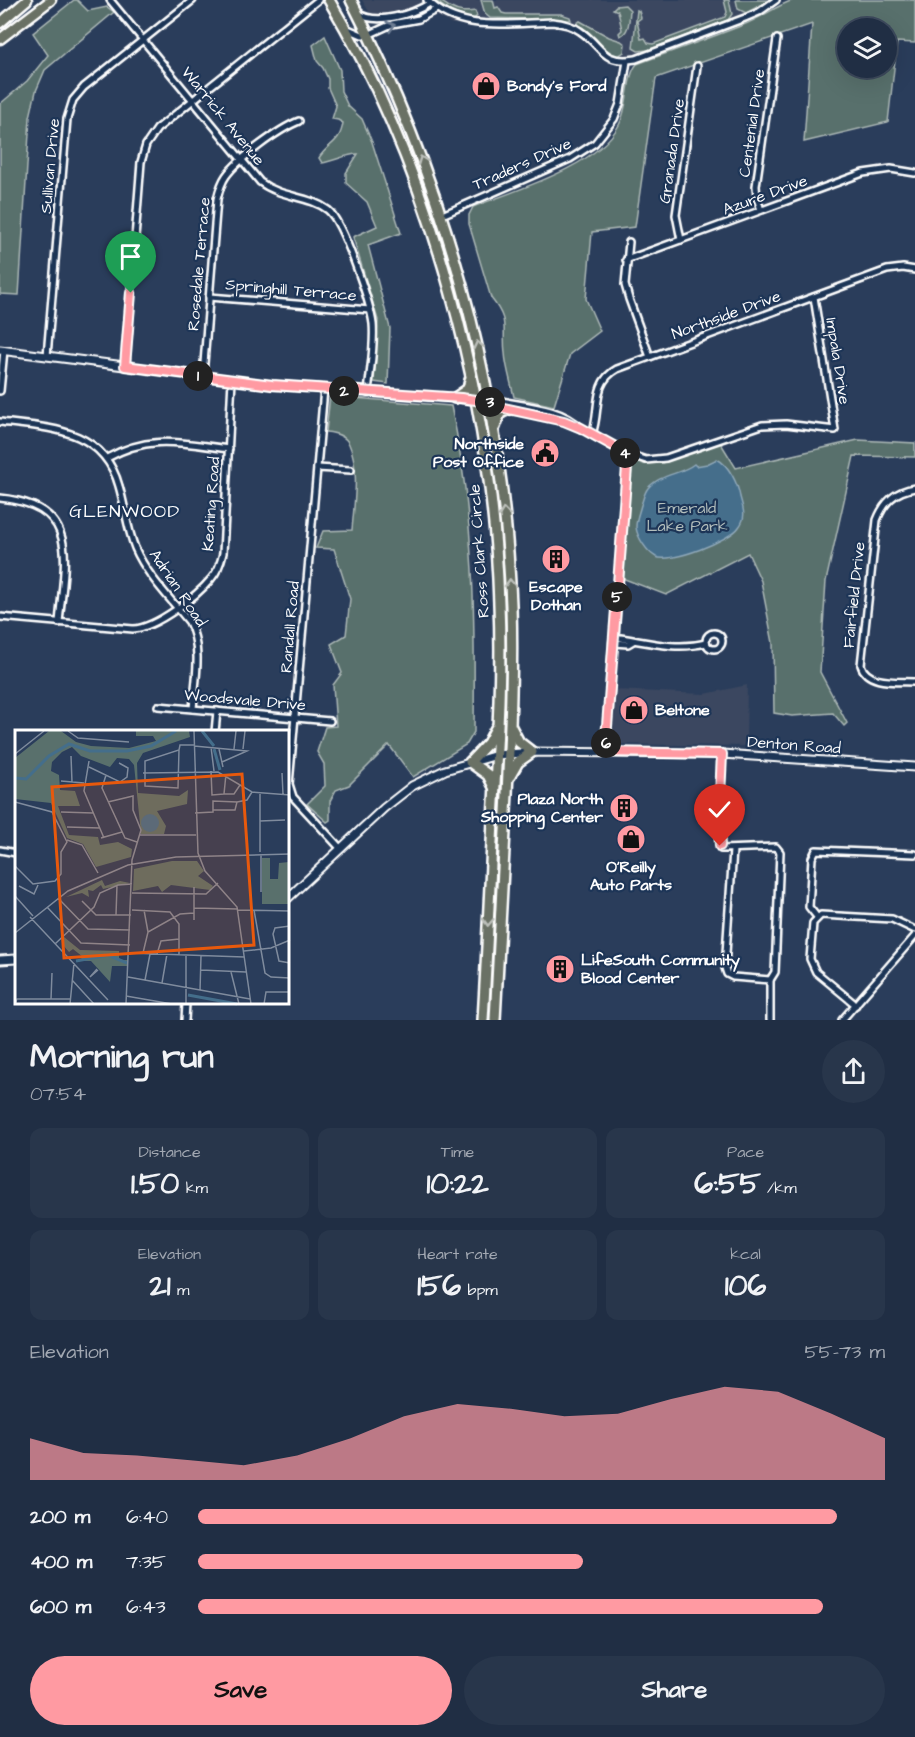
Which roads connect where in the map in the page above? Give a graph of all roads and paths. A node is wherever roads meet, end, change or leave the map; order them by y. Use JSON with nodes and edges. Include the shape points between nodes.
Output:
{"nodes":[{"id":1,"x":27,"y":0,"type":"edge"},
{"id":2,"x":51,"y":0,"type":"edge"},
{"id":3,"x":110,"y":0,"type":"edge"},
{"id":4,"x":193,"y":0,"type":"edge"},
{"id":5,"x":318,"y":0,"type":"edge"},
{"id":6,"x":329,"y":0,"type":"edge"},
{"id":7,"x":351,"y":0,"type":"edge"},
{"id":8,"x":776,"y":0,"type":"edge"},
{"id":9,"x":428,"y":1,"type":"edge"},
{"id":10,"x":437,"y":9,"type":"junction"},
{"id":11,"x":358,"y":13,"type":"junction"},
{"id":12,"x":0,"y":23,"type":"edge"},
{"id":13,"x":345,"y":27,"type":"junction"},
{"id":14,"x":368,"y":35,"type":"junction"},
{"id":15,"x":0,"y":39,"type":"edge"},
{"id":16,"x":777,"y":39,"type":"dead end"},
{"id":17,"x":143,"y":40,"type":"junction"},
{"id":18,"x":627,"y":60,"type":"junction"},
{"id":19,"x":697,"y":66,"type":"dead end"},
{"id":20,"x":192,"y":101,"type":"junction"},
{"id":21,"x":299,"y":121,"type":"dead end"},
{"id":22,"x":407,"y":124,"type":"junction"},
{"id":23,"x":394,"y":132,"type":"junction"},
{"id":24,"x":241,"y":161,"type":"junction"},
{"id":25,"x":915,"y":173,"type":"edge"},
{"id":26,"x":761,"y":210,"type":"junction"},
{"id":27,"x":442,"y":215,"type":"junction"},
{"id":28,"x":681,"y":240,"type":"junction"},
{"id":29,"x":628,"y":242,"type":"dead end"},
{"id":30,"x":435,"y":244,"type":"junction"},
{"id":31,"x":626,"y":260,"type":"junction"},
{"id":32,"x":915,"y":270,"type":"edge"},
{"id":33,"x":209,"y":297,"type":"junction"},
{"id":34,"x":814,"y":297,"type":"junction"},
{"id":35,"x":370,"y":310,"type":"junction"},
{"id":36,"x":471,"y":318,"type":"junction"},
{"id":37,"x":457,"y":321,"type":"junction"},
{"id":38,"x":2,"y":350,"type":"edge"},
{"id":39,"x":47,"y":356,"type":"junction"},
{"id":40,"x":650,"y":357,"type":"junction"},
{"id":41,"x":125,"y":366,"type":"junction"},
{"id":42,"x":471,"y":375,"type":"junction"},
{"id":43,"x":203,"y":376,"type":"junction"},
{"id":44,"x":232,"y":380,"type":"junction"},
{"id":45,"x":324,"y":389,"type":"junction"},
{"id":46,"x":0,"y":392,"type":"edge"},
{"id":47,"x":368,"y":393,"type":"junction"},
{"id":48,"x":454,"y":398,"type":"junction"},
{"id":49,"x":476,"y":400,"type":"junction"},
{"id":50,"x":490,"y":402,"type":"junction"},
{"id":51,"x":509,"y":409,"type":"junction"},
{"id":52,"x":0,"y":422,"type":"edge"},
{"id":53,"x":581,"y":428,"type":"junction"},
{"id":54,"x":494,"y":433,"type":"junction"},
{"id":55,"x":592,"y":434,"type":"junction"},
{"id":56,"x":228,"y":448,"type":"junction"},
{"id":57,"x":628,"y":454,"type":"junction"},
{"id":58,"x":107,"y":458,"type":"junction"},
{"id":59,"x":317,"y":468,"type":"junction"},
{"id":60,"x":351,"y":470,"type":"dead end"},
{"id":61,"x":915,"y":488,"type":"edge"},
{"id":62,"x":0,"y":498,"type":"edge"},
{"id":63,"x":508,"y":556,"type":"junction"},
{"id":64,"x":497,"y":557,"type":"junction"},
{"id":65,"x":177,"y":607,"type":"junction"},
{"id":66,"x":0,"y":617,"type":"edge"},
{"id":67,"x":59,"y":623,"type":"junction"},
{"id":68,"x":500,"y":636,"type":"junction"},
{"id":69,"x":512,"y":636,"type":"junction"},
{"id":70,"x":614,"y":640,"type":"junction"},
{"id":71,"x":706,"y":643,"type":"dead end"},
{"id":72,"x":915,"y":682,"type":"edge"},
{"id":73,"x":500,"y":684,"type":"junction"},
{"id":74,"x":511,"y":692,"type":"junction"},
{"id":75,"x":158,"y":706,"type":"dead end"},
{"id":76,"x":193,"y":709,"type":"junction"},
{"id":77,"x":217,"y":711,"type":"junction"},
{"id":78,"x":295,"y":718,"type":"junction"},
{"id":79,"x":330,"y":721,"type":"dead end"},
{"id":80,"x":498,"y":724,"type":"junction"},
{"id":81,"x":510,"y":726,"type":"junction"},
{"id":82,"x":215,"y":730,"type":"edge"},
{"id":83,"x":532,"y":752,"type":"junction"},
{"id":84,"x":605,"y":752,"type":"junction"},
{"id":85,"x":508,"y":753,"type":"junction"},
{"id":86,"x":722,"y":754,"type":"junction"},
{"id":87,"x":496,"y":756,"type":"junction"},
{"id":88,"x":470,"y":762,"type":"junction"},
{"id":89,"x":915,"y":767,"type":"edge"},
{"id":90,"x":507,"y":781,"type":"junction"},
{"id":91,"x":495,"y":788,"type":"junction"},
{"id":92,"x":341,"y":849,"type":"junction"},
{"id":93,"x":0,"y":850,"type":"edge"},
{"id":94,"x":733,"y":850,"type":"junction"},
{"id":95,"x":15,"y":852,"type":"edge"},
{"id":96,"x":915,"y":854,"type":"edge"},
{"id":97,"x":290,"y":896,"type":"edge"},
{"id":98,"x":489,"y":899,"type":"junction"},
{"id":99,"x":501,"y":904,"type":"junction"},
{"id":100,"x":817,"y":917,"type":"junction"},
{"id":101,"x":915,"y":930,"type":"edge"},
{"id":102,"x":915,"y":936,"type":"edge"},
{"id":103,"x":15,"y":959,"type":"edge"},
{"id":104,"x":0,"y":960,"type":"edge"},
{"id":105,"x":770,"y":980,"type":"junction"},
{"id":106,"x":484,"y":1003,"type":"junction"},
{"id":107,"x":496,"y":1004,"type":"junction"},
{"id":108,"x":186,"y":1005,"type":"edge"},
{"id":109,"x":856,"y":1005,"type":"junction"},
{"id":110,"x":185,"y":1020,"type":"edge"},
{"id":111,"x":483,"y":1020,"type":"edge"},
{"id":112,"x":495,"y":1020,"type":"edge"},
{"id":113,"x":770,"y":1020,"type":"edge"},
{"id":114,"x":842,"y":1020,"type":"edge"}],
"edges":[{"from":1,"to":12,"type":"main road"},
{"from":2,"to":15,"type":"main road"},
{"from":3,"to":17,"type":"street","name":"Warrick Avenue"},
{"from":4,"to":17,"type":"street","name":"Sullivan Drive"},
{"from":5,"to":20,"type":"street"},
{"from":6,"to":13,"type":"highway","name":"Ross Clark Circle"},
{"from":7,"to":11,"type":"highway","name":"Ross Clark Circle"},
{"from":8,"to":18,"type":"street","via":[[745,18]]},
{"from":9,"to":10,"type":"street"},
{"from":9,"to":11,"type":"street","via":[[410,13],[384,19],[370,19]]},
{"from":14,"to":10,"type":"street","one_way":true},
{"from":10,"to":18,"type":"street","via":[[469,22],[565,24],[581,32],[609,57]]},
{"from":11,"to":14,"type":"highway","name":"Ross Clark Circle"},
{"from":13,"to":14,"type":"street"},
{"from":13,"to":23,"type":"highway","name":"Ross Clark Circle"},
{"from":14,"to":22,"type":"highway","name":"Ross Clark Circle"},
{"from":16,"to":26,"type":"street","name":"Centenial Drive","via":[[756,186]]},
{"from":17,"to":20,"type":"street","name":"Warrick Avenue"},
{"from":17,"to":39,"type":"street","name":"Sullivan Drive","via":[[84,87],[69,109]]},
{"from":18,"to":27,"type":"street","name":"Traders Drive","via":[[620,104],[614,119],[595,143],[570,159]]},
{"from":19,"to":28,"type":"street","name":"Granada Drive","via":[[676,215]]},
{"from":20,"to":24,"type":"street","name":"Warrick Avenue"},
{"from":20,"to":41,"type":"street","via":[[154,133],[144,150]]},
{"from":21,"to":24,"type":"street","name":"Rosedale Terrace","via":[[284,127]]},
{"from":22,"to":23,"type":"highway"},
{"from":27,"to":22,"type":"highway","name":"Ross Clark Circle","one_way":true},
{"from":23,"to":30,"type":"highway","name":"Ross Clark Circle"},
{"from":24,"to":33,"type":"street","name":"Rosedale Terrace","via":[[229,172],[218,193]]},
{"from":24,"to":35,"type":"street","name":"Warrick Avenue","via":[[268,188],[319,205],[336,218]]},
{"from":25,"to":26,"type":"street","name":"Azure Drive","via":[[891,169],[863,173]]},
{"from":26,"to":28,"type":"street","name":"Azure Drive"},
{"from":27,"to":30,"type":"highway","via":[[436,222]]},
{"from":27,"to":36,"type":"highway","name":"Ross Clark Circle"},
{"from":28,"to":31,"type":"street","name":"Azure Drive"},
{"from":29,"to":31,"type":"street"},
{"from":30,"to":37,"type":"highway","name":"Ross Clark Circle"},
{"from":31,"to":40,"type":"street","via":[[627,292]]},
{"from":32,"to":34,"type":"street","name":"Northside Drive","via":[[893,268]]},
{"from":33,"to":35,"type":"street","name":"Springhill Terrace"},
{"from":33,"to":43,"type":"street","name":"Rosedale Terrace"},
{"from":34,"to":40,"type":"street","name":"Northside Drive"},
{"from":34,"to":57,"type":"street","name":"Impala Drive","via":[[836,430],[769,424],[666,458],[646,460]]},
{"from":35,"to":47,"type":"street","name":"Warrick Avenue","via":[[373,334]]},
{"from":36,"to":37,"type":"highway"},
{"from":50,"to":36,"type":"highway","name":"Ross Clark Circle","one_way":true},
{"from":37,"to":42,"type":"highway","name":"Ross Clark Circle"},
{"from":38,"to":39,"type":"street"},
{"from":38,"to":46,"type":"street"},
{"from":39,"to":41,"type":"street"},
{"from":40,"to":55,"type":"street","name":"Northside Drive","via":[[606,376],[599,389]]},
{"from":41,"to":43,"type":"street"},
{"from":42,"to":48,"type":"highway","via":[[468,389]]},
{"from":42,"to":49,"type":"highway","name":"Ross Clark Circle"},
{"from":43,"to":44,"type":"street"},
{"from":44,"to":45,"type":"street"},
{"from":44,"to":56,"type":"street","name":"Keating Road"},
{"from":45,"to":47,"type":"street"},
{"from":45,"to":59,"type":"street","name":"Randall Road"},
{"from":47,"to":48,"type":"street"},
{"from":48,"to":49,"type":"street"},
{"from":49,"to":50,"type":"street"},
{"from":49,"to":64,"type":"highway","name":"Ross Clark Circle"},
{"from":50,"to":51,"type":"street"},
{"from":50,"to":53,"type":"street","via":[[556,413]]},
{"from":50,"to":54,"type":"highway","name":"Ross Clark Circle"},
{"from":51,"to":53,"type":"street"},
{"from":51,"to":54,"type":"highway","via":[[500,413]]},
{"from":52,"to":58,"type":"street","name":"Adrian Road","via":[[70,432]]},
{"from":53,"to":55,"type":"street"},
{"from":63,"to":54,"type":"highway","name":"Ross Clark Circle","one_way":true},
{"from":55,"to":57,"type":"street"},
{"from":56,"to":58,"type":"street","via":[[154,442]]},
{"from":56,"to":65,"type":"street","name":"Keating Road","via":[[222,558],[208,582]]},
{"from":57,"to":70,"type":"street"},
{"from":58,"to":65,"type":"street","name":"Adrian Road","via":[[136,549],[145,567]]},
{"from":59,"to":60,"type":"street"},
{"from":59,"to":78,"type":"street","name":"Randall Road"},
{"from":61,"to":72,"type":"street","name":"Fairfield Drive","via":[[893,496],[877,520],[861,665],[873,679]]},
{"from":62,"to":67,"type":"street","via":[[37,507],[51,517],[60,532],[65,558]]},
{"from":63,"to":64,"type":"highway"},
{"from":69,"to":63,"type":"highway","name":"Ross Clark Circle","one_way":true},
{"from":64,"to":68,"type":"highway","name":"Ross Clark Circle"},
{"from":65,"to":67,"type":"street","name":"Keating Road","via":[[158,622],[138,628]]},
{"from":65,"to":76,"type":"street","name":"Adrian Road","via":[[192,628],[197,645]]},
{"from":66,"to":67,"type":"street","name":"Keating Road"},
{"from":68,"to":69,"type":"highway"},
{"from":68,"to":73,"type":"highway","name":"Ross Clark Circle"},
{"from":69,"to":74,"type":"highway","name":"Ross Clark Circle"},
{"from":70,"to":71,"type":"street","via":[[670,647]]},
{"from":70,"to":84,"type":"street"},
{"from":73,"to":74,"type":"highway"},
{"from":73,"to":80,"type":"highway","name":"Ross Clark Circle"},
{"from":74,"to":81,"type":"highway","name":"Ross Clark Circle"},
{"from":75,"to":76,"type":"street","name":"Woodsvale Drive"},
{"from":76,"to":77,"type":"street","name":"Woodsvale Drive"},
{"from":77,"to":78,"type":"street","name":"Woodsvale Drive"},
{"from":77,"to":82,"type":"street"},
{"from":78,"to":79,"type":"street","name":"Woodsvale Drive"},
{"from":78,"to":92,"type":"street","name":"Randall Road","via":[[290,789]]},
{"from":80,"to":87,"type":"highway","name":"Ross Clark Circle"},
{"from":80,"to":88,"type":"highway"},
{"from":81,"to":83,"type":"highway","via":[[519,742]]},
{"from":81,"to":85,"type":"highway","name":"Ross Clark Circle"},
{"from":83,"to":84,"type":"street","name":"Denton Road"},
{"from":83,"to":85,"type":"street","name":"Denton Road"},
{"from":83,"to":90,"type":"highway","via":[[518,762]]},
{"from":84,"to":86,"type":"street","name":"Denton Road"},
{"from":85,"to":87,"type":"street","name":"Denton Road"},
{"from":85,"to":90,"type":"highway","name":"Ross Clark Circle"},
{"from":86,"to":89,"type":"street","name":"Denton Road"},
{"from":86,"to":94,"type":"street","via":[[719,841],[721,849]]},
{"from":87,"to":88,"type":"street","name":"Denton Road"},
{"from":87,"to":91,"type":"highway","name":"Ross Clark Circle"},
{"from":88,"to":91,"type":"highway","via":[[488,775]]},
{"from":88,"to":92,"type":"street","name":"Denton Road","via":[[412,786]]},
{"from":90,"to":99,"type":"highway","name":"Ross Clark Circle"},
{"from":91,"to":98,"type":"highway","name":"Ross Clark Circle"},
{"from":92,"to":97,"type":"street","name":"Denton Road"},
{"from":93,"to":95,"type":"street"},
{"from":94,"to":105,"type":"street","via":[[725,969],[733,978]]},
{"from":94,"to":105,"type":"street","via":[[776,847],[780,852],[775,972]]},
{"from":96,"to":100,"type":"street","via":[[816,850],[809,906]]},
{"from":98,"to":99,"type":"highway"},
{"from":98,"to":106,"type":"highway","name":"Ross Clark Circle","one_way":true},
{"from":99,"to":107,"type":"highway","name":"Ross Clark Circle"},
{"from":100,"to":101,"type":"street","via":[[892,919]]},
{"from":100,"to":109,"type":"street","via":[[813,923],[811,965]]},
{"from":102,"to":109,"type":"street"},
{"from":103,"to":104,"type":"street"},
{"from":105,"to":113,"type":"street"},
{"from":106,"to":107,"type":"highway"},
{"from":106,"to":111,"type":"highway","name":"Ross Clark Circle"},
{"from":107,"to":112,"type":"highway","name":"Ross Clark Circle"},
{"from":108,"to":110,"type":"street"},
{"from":109,"to":114,"type":"street"}]}
